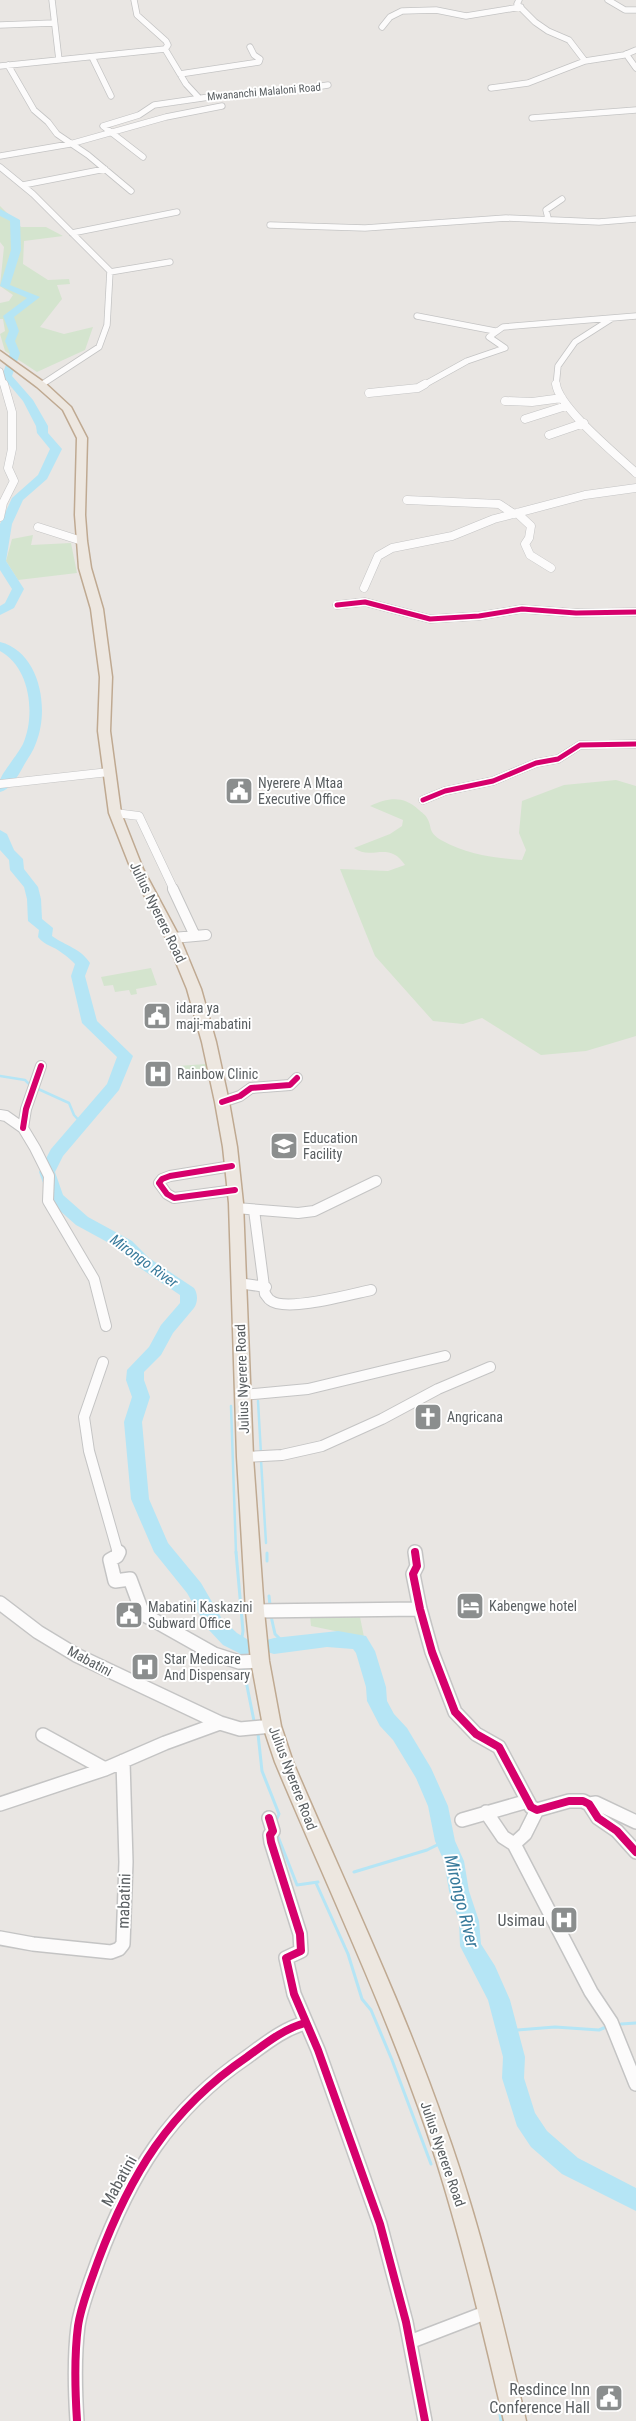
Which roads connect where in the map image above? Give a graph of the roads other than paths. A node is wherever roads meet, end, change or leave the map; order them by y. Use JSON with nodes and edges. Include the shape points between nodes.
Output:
{"nodes":[{"id":1,"x":52,"y":0,"type":"edge"},
{"id":2,"x":134,"y":0,"type":"edge"},
{"id":3,"x":518,"y":0,"type":"edge"},
{"id":4,"x":608,"y":0,"type":"edge"},
{"id":5,"x":520,"y":7,"type":"junction"},
{"id":6,"x":636,"y":10,"type":"edge"},
{"id":7,"x":54,"y":23,"type":"junction"},
{"id":8,"x":0,"y":25,"type":"edge"},
{"id":9,"x":382,"y":27,"type":"dead end"},
{"id":10,"x":250,"y":47,"type":"dead end"},
{"id":11,"x":165,"y":49,"type":"junction"},
{"id":12,"x":636,"y":50,"type":"edge"},
{"id":13,"x":626,"y":54,"type":"junction"},
{"id":14,"x":92,"y":57,"type":"junction"},
{"id":15,"x":58,"y":60,"type":"junction"},
{"id":16,"x":585,"y":61,"type":"junction"},
{"id":17,"x":8,"y":65,"type":"junction"},
{"id":18,"x":0,"y":66,"type":"edge"},
{"id":19,"x":636,"y":68,"type":"edge"},
{"id":20,"x":180,"y":74,"type":"junction"},
{"id":21,"x":634,"y":75,"type":"dead end"},
{"id":22,"x":328,"y":86,"type":"dead end"},
{"id":23,"x":491,"y":88,"type":"dead end"},
{"id":24,"x":111,"y":96,"type":"dead end"},
{"id":25,"x":199,"y":98,"type":"junction"},
{"id":26,"x":222,"y":106,"type":"dead end"},
{"id":27,"x":636,"y":110,"type":"edge"},
{"id":28,"x":532,"y":118,"type":"dead end"},
{"id":29,"x":112,"y":133,"type":"junction"},
{"id":30,"x":70,"y":144,"type":"junction"},
{"id":31,"x":0,"y":156,"type":"edge"},
{"id":32,"x":143,"y":157,"type":"dead end"},
{"id":33,"x":0,"y":167,"type":"edge"},
{"id":34,"x":105,"y":169,"type":"junction"},
{"id":35,"x":22,"y":185,"type":"junction"},
{"id":36,"x":131,"y":191,"type":"dead end"},
{"id":37,"x":562,"y":199,"type":"dead end"},
{"id":38,"x":177,"y":212,"type":"dead end"},
{"id":39,"x":548,"y":218,"type":"junction"},
{"id":40,"x":636,"y":219,"type":"edge"},
{"id":41,"x":270,"y":225,"type":"dead end"},
{"id":42,"x":72,"y":233,"type":"junction"},
{"id":43,"x":170,"y":262,"type":"dead end"},
{"id":44,"x":110,"y":272,"type":"junction"},
{"id":45,"x":417,"y":316,"type":"dead end"},
{"id":46,"x":636,"y":316,"type":"edge"},
{"id":47,"x":611,"y":319,"type":"junction"},
{"id":48,"x":495,"y":331,"type":"junction"},
{"id":49,"x":2,"y":355,"type":"edge"},
{"id":50,"x":0,"y":372,"type":"edge"},
{"id":51,"x":41,"y":385,"type":"junction"},
{"id":52,"x":369,"y":393,"type":"dead end"},
{"id":53,"x":562,"y":398,"type":"junction"},
{"id":54,"x":505,"y":401,"type":"dead end"},
{"id":55,"x":566,"y":406,"type":"junction"},
{"id":56,"x":525,"y":420,"type":"dead end"},
{"id":57,"x":584,"y":424,"type":"junction"},
{"id":58,"x":549,"y":435,"type":"dead end"},
{"id":59,"x":636,"y":473,"type":"edge"},
{"id":60,"x":636,"y":488,"type":"edge"},
{"id":61,"x":407,"y":500,"type":"dead end"},
{"id":62,"x":515,"y":514,"type":"junction"},
{"id":63,"x":0,"y":517,"type":"edge"},
{"id":64,"x":38,"y":528,"type":"dead end"},
{"id":65,"x":82,"y":541,"type":"junction"},
{"id":66,"x":551,"y":568,"type":"dead end"},
{"id":67,"x":364,"y":588,"type":"dead end"},
{"id":68,"x":337,"y":605,"type":"dead end"},
{"id":69,"x":636,"y":612,"type":"edge"},
{"id":70,"x":635,"y":743,"type":"edge"},
{"id":71,"x":109,"y":772,"type":"junction"},
{"id":72,"x":0,"y":784,"type":"edge"},
{"id":73,"x":423,"y":800,"type":"dead end"},
{"id":74,"x":115,"y":813,"type":"junction"},
{"id":75,"x":206,"y":935,"type":"dead end"},
{"id":76,"x":195,"y":936,"type":"junction"},
{"id":77,"x":174,"y":938,"type":"junction"},
{"id":78,"x":41,"y":1066,"type":"dead end"},
{"id":79,"x":298,"y":1078,"type":"dead end"},
{"id":80,"x":222,"y":1102,"type":"junction"},
{"id":81,"x":0,"y":1115,"type":"edge"},
{"id":82,"x":23,"y":1128,"type":"junction"},
{"id":83,"x":232,"y":1166,"type":"junction"},
{"id":84,"x":376,"y":1181,"type":"dead end"},
{"id":85,"x":234,"y":1190,"type":"junction"},
{"id":86,"x":236,"y":1208,"type":"junction"},
{"id":87,"x":254,"y":1210,"type":"junction"},
{"id":88,"x":238,"y":1283,"type":"junction"},
{"id":89,"x":266,"y":1286,"type":"junction"},
{"id":90,"x":371,"y":1290,"type":"dead end"},
{"id":91,"x":106,"y":1326,"type":"dead end"},
{"id":92,"x":445,"y":1356,"type":"dead end"},
{"id":93,"x":103,"y":1362,"type":"dead end"},
{"id":94,"x":490,"y":1367,"type":"dead end"},
{"id":95,"x":243,"y":1395,"type":"junction"},
{"id":96,"x":256,"y":1456,"type":"junction"},
{"id":97,"x":414,"y":1552,"type":"dead end"},
{"id":98,"x":0,"y":1603,"type":"edge"},
{"id":99,"x":420,"y":1609,"type":"junction"},
{"id":100,"x":254,"y":1611,"type":"junction"},
{"id":101,"x":249,"y":1661,"type":"junction"},
{"id":102,"x":220,"y":1723,"type":"junction"},
{"id":103,"x":272,"y":1726,"type":"junction"},
{"id":104,"x":42,"y":1735,"type":"dead end"},
{"id":105,"x":123,"y":1761,"type":"junction"},
{"id":106,"x":105,"y":1768,"type":"junction"},
{"id":107,"x":0,"y":1804,"type":"edge"},
{"id":108,"x":590,"y":1804,"type":"junction"},
{"id":109,"x":532,"y":1806,"type":"junction"},
{"id":110,"x":486,"y":1812,"type":"junction"},
{"id":111,"x":269,"y":1818,"type":"dead end"},
{"id":112,"x":462,"y":1820,"type":"dead end"},
{"id":113,"x":636,"y":1822,"type":"edge"},
{"id":114,"x":514,"y":1844,"type":"junction"},
{"id":115,"x":636,"y":1852,"type":"edge"},
{"id":116,"x":0,"y":1938,"type":"edge"},
{"id":117,"x":305,"y":2023,"type":"junction"},
{"id":118,"x":636,"y":2084,"type":"edge"},
{"id":119,"x":490,"y":2311,"type":"junction"},
{"id":120,"x":412,"y":2341,"type":"junction"},
{"id":121,"x":77,"y":2421,"type":"edge"},
{"id":122,"x":425,"y":2421,"type":"edge"},
{"id":123,"x":515,"y":2421,"type":"edge"}],
"edges":[{"from":1,"to":7,"type":"street"},
{"from":2,"to":11,"type":"street","name":"Mwananchi Malaloni Road","via":[[137,15],[166,41],[168,46]]},
{"from":3,"to":5,"type":"street"},
{"from":4,"to":6,"type":"street","via":[[621,10]]},
{"from":5,"to":9,"type":"street","via":[[466,16],[436,10],[402,11],[390,17]]},
{"from":5,"to":16,"type":"street","via":[[548,31],[569,40]]},
{"from":7,"to":8,"type":"street"},
{"from":7,"to":15,"type":"street"},
{"from":10,"to":20,"type":"street","via":[[260,62]]},
{"from":11,"to":14,"type":"street"},
{"from":11,"to":20,"type":"street","name":"Mwananchi Malaloni Road"},
{"from":12,"to":13,"type":"street"},
{"from":13,"to":16,"type":"street"},
{"from":13,"to":19,"type":"street"},
{"from":14,"to":15,"type":"street"},
{"from":14,"to":24,"type":"street"},
{"from":15,"to":17,"type":"street"},
{"from":16,"to":23,"type":"street","via":[[532,82]]},
{"from":17,"to":18,"type":"street"},
{"from":17,"to":30,"type":"street","via":[[34,110]]},
{"from":19,"to":21,"type":"street"},
{"from":20,"to":25,"type":"street","name":"Mwananchi Malaloni Road"},
{"from":22,"to":25,"type":"street","name":"Mwananchi Malaloni Road"},
{"from":25,"to":29,"type":"street","name":"Mwananchi Malaloni Road","via":[[154,105],[139,115],[103,126]]},
{"from":26,"to":29,"type":"street","via":[[166,117]]},
{"from":27,"to":28,"type":"street"},
{"from":29,"to":30,"type":"street"},
{"from":29,"to":32,"type":"street"},
{"from":30,"to":31,"type":"street"},
{"from":30,"to":34,"type":"street"},
{"from":33,"to":35,"type":"street"},
{"from":34,"to":35,"type":"street"},
{"from":34,"to":36,"type":"street"},
{"from":35,"to":42,"type":"street"},
{"from":37,"to":39,"type":"street","via":[[546,210]]},
{"from":38,"to":42,"type":"street"},
{"from":39,"to":40,"type":"street","via":[[599,222]]},
{"from":39,"to":41,"type":"street","via":[[365,228]]},
{"from":42,"to":44,"type":"street","via":[[108,266]]},
{"from":43,"to":44,"type":"street"},
{"from":44,"to":51,"type":"street","via":[[107,325],[99,347]]},
{"from":45,"to":48,"type":"street"},
{"from":46,"to":47,"type":"street"},
{"from":47,"to":48,"type":"street","via":[[518,325]]},
{"from":47,"to":53,"type":"street","via":[[575,342],[561,362],[556,386]]},
{"from":48,"to":52,"type":"street","via":[[490,339],[504,349],[476,357],[418,388]]},
{"from":49,"to":51,"type":"highway","name":"Julius Nyerere Road"},
{"from":50,"to":63,"type":"street","via":[[12,412],[12,449],[8,468],[14,481]]},
{"from":51,"to":65,"type":"highway","name":"Julius Nyerere Road","via":[[68,409],[82,438]]},
{"from":53,"to":54,"type":"street"},
{"from":53,"to":55,"type":"street"},
{"from":55,"to":56,"type":"street"},
{"from":55,"to":57,"type":"street"},
{"from":57,"to":58,"type":"street"},
{"from":57,"to":59,"type":"street"},
{"from":60,"to":62,"type":"street","via":[[594,493]]},
{"from":61,"to":62,"type":"street","via":[[492,503]]},
{"from":62,"to":66,"type":"street","via":[[531,526],[525,544],[529,554]]},
{"from":62,"to":67,"type":"street","via":[[452,536],[382,552]]},
{"from":64,"to":65,"type":"street"},
{"from":65,"to":71,"type":"highway","name":"Julius Nyerere Road","via":[[85,568],[97,609],[106,677],[104,731]]},
{"from":68,"to":69,"type":"street","via":[[365,602],[430,619],[522,610]]},
{"from":70,"to":73,"type":"street","via":[[580,745],[558,760],[536,763],[493,781]]},
{"from":71,"to":72,"type":"street"},
{"from":71,"to":74,"type":"highway","name":"Julius Nyerere Road"},
{"from":74,"to":76,"type":"street","via":[[139,816]]},
{"from":74,"to":77,"type":"highway","name":"Julius Nyerere Road","via":[[137,869]]},
{"from":75,"to":76,"type":"street"},
{"from":76,"to":77,"type":"street"},
{"from":77,"to":80,"type":"highway","name":"Julius Nyerere Road","via":[[199,1007]]},
{"from":78,"to":82,"type":"street"},
{"from":79,"to":80,"type":"street","via":[[290,1085],[251,1088]]},
{"from":80,"to":83,"type":"highway","name":"Julius Nyerere Road"},
{"from":81,"to":82,"type":"street"},
{"from":82,"to":91,"type":"street","via":[[49,1176],[48,1201],[94,1279]]},
{"from":83,"to":85,"type":"highway","name":"Julius Nyerere Road"},
{"from":83,"to":85,"type":"street","via":[[170,1176],[160,1183],[174,1198]]},
{"from":84,"to":87,"type":"street","via":[[314,1211]]},
{"from":85,"to":86,"type":"highway","name":"Julius Nyerere Road"},
{"from":86,"to":87,"type":"street"},
{"from":86,"to":88,"type":"highway","name":"Julius Nyerere Road"},
{"from":87,"to":89,"type":"street"},
{"from":88,"to":89,"type":"street"},
{"from":88,"to":95,"type":"highway","name":"Julius Nyerere Road"},
{"from":89,"to":90,"type":"street","via":[[265,1294],[270,1301],[284,1304]]},
{"from":92,"to":95,"type":"street","via":[[308,1389]]},
{"from":93,"to":101,"type":"street","via":[[84,1418],[89,1451],[119,1551],[110,1560],[115,1581],[130,1579],[138,1605],[143,1614],[153,1621],[214,1654]]},
{"from":94,"to":96,"type":"street","via":[[322,1446]]},
{"from":95,"to":96,"type":"highway","name":"Julius Nyerere Road"},
{"from":96,"to":100,"type":"highway","name":"Julius Nyerere Road"},
{"from":97,"to":99,"type":"street","via":[[417,1566],[413,1574]]},
{"from":98,"to":102,"type":"street","name":"Mabatini","via":[[76,1655]]},
{"from":99,"to":100,"type":"street"},
{"from":99,"to":109,"type":"street","via":[[455,1712],[476,1734],[499,1747]]},
{"from":100,"to":101,"type":"highway","name":"Julius Nyerere Road"},
{"from":101,"to":103,"type":"highway","name":"Julius Nyerere Road"},
{"from":102,"to":103,"type":"street","name":"Mabatini","via":[[240,1729]]},
{"from":102,"to":105,"type":"street"},
{"from":103,"to":119,"type":"highway","name":"Julius Nyerere Road","via":[[435,2127],[463,2211]]},
{"from":104,"to":106,"type":"street"},
{"from":105,"to":106,"type":"street"},
{"from":105,"to":116,"type":"street","name":"mabatini","via":[[126,1862],[123,1944],[111,1952]]},
{"from":106,"to":107,"type":"street"},
{"from":108,"to":109,"type":"street","via":[[569,1801]]},
{"from":108,"to":113,"type":"street","via":[[596,1803]]},
{"from":108,"to":115,"type":"street","via":[[598,1818],[618,1831]]},
{"from":109,"to":110,"type":"street"},
{"from":109,"to":114,"type":"street","via":[[525,1834]]},
{"from":110,"to":112,"type":"street"},
{"from":110,"to":114,"type":"street","via":[[503,1837]]},
{"from":111,"to":117,"type":"street","via":[[274,1831],[270,1835],[271,1842],[300,1934],[301,1951],[286,1958],[294,2002]]},
{"from":114,"to":118,"type":"street","via":[[591,1992],[612,2022]]},
{"from":117,"to":120,"type":"street","via":[[361,2166]]},
{"from":117,"to":121,"type":"street","name":"Mabatini","via":[[290,2027],[220,2075],[184,2108],[149,2155],[116,2213],[78,2325]]},
{"from":119,"to":120,"type":"street"},
{"from":119,"to":123,"type":"highway","name":"Julius Nyerere Road"},
{"from":120,"to":122,"type":"street"}]}
